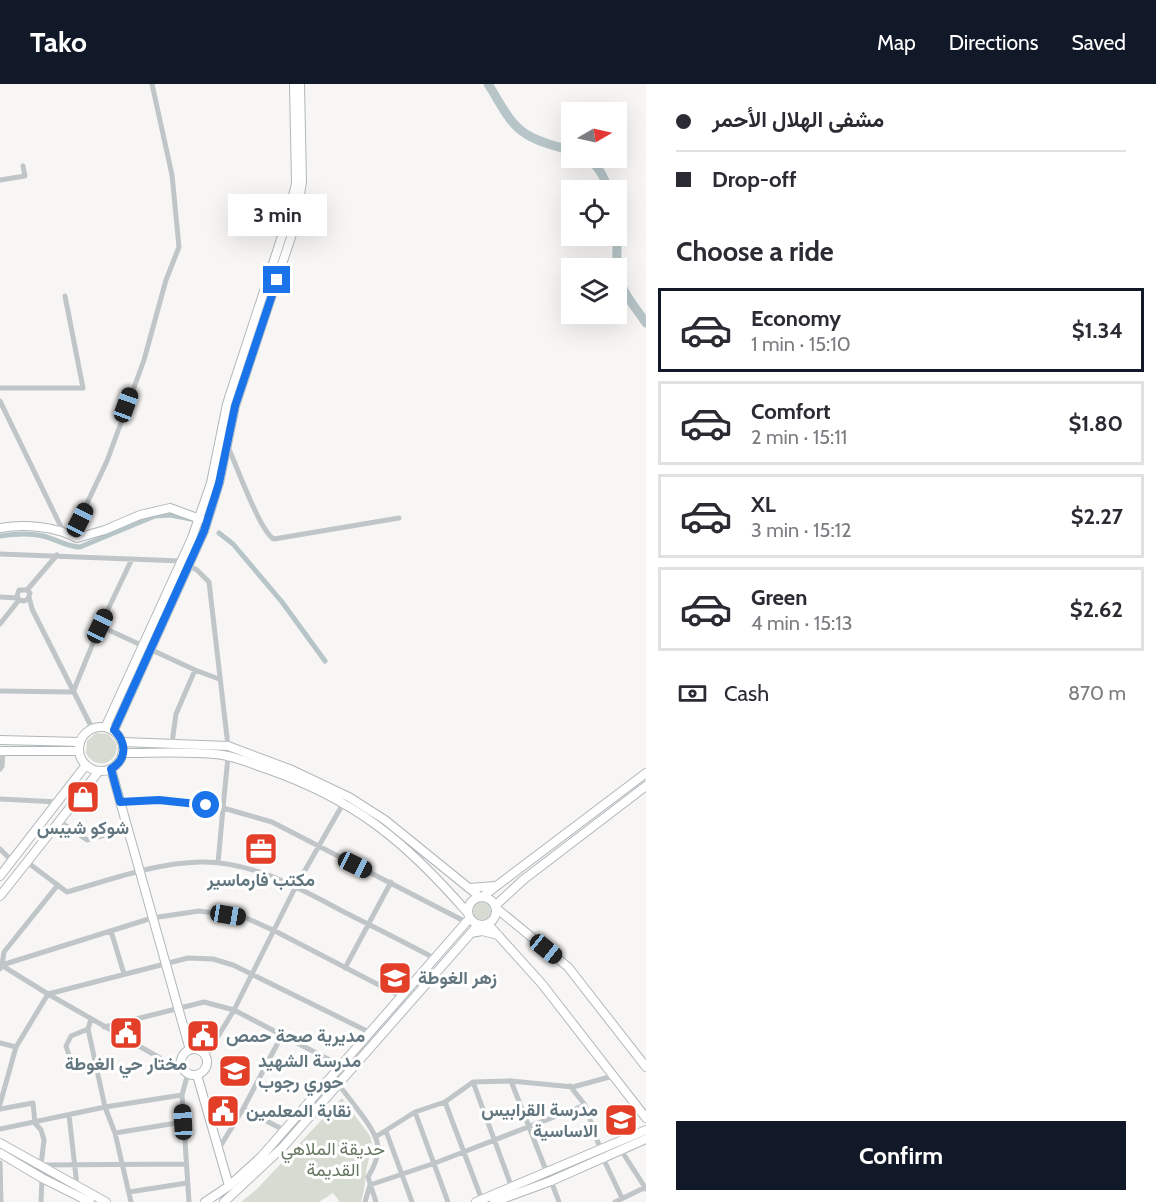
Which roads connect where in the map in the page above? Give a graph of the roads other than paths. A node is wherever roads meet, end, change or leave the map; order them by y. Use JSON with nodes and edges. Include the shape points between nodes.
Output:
{"nodes":[{"id":1,"x":152,"y":84,"type":"edge"},
{"id":2,"x":294,"y":84,"type":"edge"},
{"id":3,"x":300,"y":84,"type":"edge"},
{"id":4,"x":23,"y":166,"type":"dead end"},
{"id":5,"x":0,"y":180,"type":"edge"},
{"id":6,"x":65,"y":296,"type":"dead end"},
{"id":7,"x":0,"y":388,"type":"edge"},
{"id":8,"x":0,"y":401,"type":"edge"},
{"id":9,"x":227,"y":445,"type":"junction"},
{"id":10,"x":399,"y":518,"type":"dead end"},
{"id":11,"x":200,"y":519,"type":"junction"},
{"id":12,"x":0,"y":528,"type":"edge"},
{"id":13,"x":63,"y":531,"type":"junction"},
{"id":14,"x":72,"y":535,"type":"junction"},
{"id":15,"x":0,"y":554,"type":"edge"},
{"id":16,"x":57,"y":555,"type":"junction"},
{"id":17,"x":132,"y":559,"type":"junction"},
{"id":18,"x":185,"y":564,"type":"junction"},
{"id":19,"x":27,"y":590,"type":"junction"},
{"id":20,"x":3,"y":597,"type":"edge"},
{"id":21,"x":29,"y":597,"type":"junction"},
{"id":22,"x":19,"y":598,"type":"junction"},
{"id":23,"x":32,"y":609,"type":"junction"},
{"id":24,"x":0,"y":624,"type":"edge"},
{"id":25,"x":100,"y":626,"type":"junction"},
{"id":26,"x":147,"y":648,"type":"junction"},
{"id":27,"x":195,"y":670,"type":"junction"},
{"id":28,"x":219,"y":679,"type":"junction"},
{"id":29,"x":0,"y":691,"type":"edge"},
{"id":30,"x":74,"y":692,"type":"junction"},
{"id":31,"x":92,"y":728,"type":"junction"},
{"id":32,"x":110,"y":728,"type":"junction"},
{"id":33,"x":0,"y":740,"type":"edge"},
{"id":34,"x":123,"y":742,"type":"junction"},
{"id":35,"x":172,"y":743,"type":"junction"},
{"id":36,"x":79,"y":746,"type":"junction"},
{"id":37,"x":228,"y":746,"type":"junction"},
{"id":38,"x":2,"y":751,"type":"edge"},
{"id":39,"x":123,"y":753,"type":"junction"},
{"id":40,"x":228,"y":757,"type":"junction"},
{"id":41,"x":86,"y":765,"type":"junction"},
{"id":42,"x":0,"y":769,"type":"edge"},
{"id":43,"x":111,"y":769,"type":"junction"},
{"id":44,"x":99,"y":771,"type":"junction"},
{"id":45,"x":646,"y":773,"type":"edge"},
{"id":46,"x":646,"y":786,"type":"edge"},
{"id":47,"x":0,"y":799,"type":"edge"},
{"id":48,"x":57,"y":802,"type":"junction"},
{"id":49,"x":120,"y":802,"type":"junction"},
{"id":50,"x":344,"y":802,"type":"junction"},
{"id":51,"x":223,"y":808,"type":"junction"},
{"id":52,"x":59,"y":821,"type":"junction"},
{"id":53,"x":127,"y":829,"type":"junction"},
{"id":54,"x":319,"y":847,"type":"junction"},
{"id":55,"x":0,"y":849,"type":"edge"},
{"id":56,"x":12,"y":861,"type":"junction"},
{"id":57,"x":27,"y":862,"type":"junction"},
{"id":58,"x":218,"y":863,"type":"junction"},
{"id":59,"x":139,"y":872,"type":"junction"},
{"id":60,"x":0,"y":876,"type":"edge"},
{"id":61,"x":392,"y":882,"type":"junction"},
{"id":62,"x":57,"y":886,"type":"junction"},
{"id":63,"x":296,"y":886,"type":"junction"},
{"id":64,"x":497,"y":886,"type":"junction"},
{"id":65,"x":470,"y":888,"type":"junction"},
{"id":66,"x":0,"y":896,"type":"edge"},
{"id":67,"x":481,"y":897,"type":"junction"},
{"id":68,"x":495,"y":907,"type":"junction"},
{"id":69,"x":152,"y":918,"type":"junction"},
{"id":70,"x":468,"y":918,"type":"junction"},
{"id":71,"x":369,"y":924,"type":"junction"},
{"id":72,"x":488,"y":924,"type":"junction"},
{"id":73,"x":478,"y":925,"type":"junction"},
{"id":74,"x":111,"y":931,"type":"junction"},
{"id":75,"x":275,"y":931,"type":"junction"},
{"id":76,"x":470,"y":934,"type":"junction"},
{"id":77,"x":500,"y":936,"type":"junction"},
{"id":78,"x":434,"y":958,"type":"junction"},
{"id":79,"x":165,"y":963,"type":"junction"},
{"id":80,"x":1,"y":966,"type":"edge"},
{"id":81,"x":345,"y":968,"type":"junction"},
{"id":82,"x":124,"y":974,"type":"junction"},
{"id":83,"x":253,"y":975,"type":"junction"},
{"id":84,"x":48,"y":994,"type":"junction"},
{"id":85,"x":402,"y":997,"type":"junction"},
{"id":86,"x":177,"y":1007,"type":"junction"},
{"id":87,"x":234,"y":1010,"type":"junction"},
{"id":88,"x":91,"y":1019,"type":"junction"},
{"id":89,"x":104,"y":1027,"type":"junction"},
{"id":90,"x":88,"y":1029,"type":"junction"},
{"id":91,"x":371,"y":1033,"type":"junction"},
{"id":92,"x":282,"y":1035,"type":"junction"},
{"id":93,"x":0,"y":1043,"type":"edge"},
{"id":94,"x":16,"y":1047,"type":"junction"},
{"id":95,"x":190,"y":1050,"type":"junction"},
{"id":96,"x":206,"y":1056,"type":"junction"},
{"id":97,"x":645,"y":1063,"type":"edge"},
{"id":98,"x":182,"y":1064,"type":"junction"},
{"id":99,"x":341,"y":1066,"type":"junction"},
{"id":100,"x":98,"y":1069,"type":"junction"},
{"id":101,"x":188,"y":1073,"type":"junction"},
{"id":102,"x":197,"y":1075,"type":"junction"},
{"id":103,"x":613,"y":1076,"type":"junction"},
{"id":104,"x":511,"y":1081,"type":"junction"},
{"id":105,"x":473,"y":1082,"type":"junction"},
{"id":106,"x":338,"y":1084,"type":"junction"},
{"id":107,"x":570,"y":1086,"type":"junction"},
{"id":108,"x":182,"y":1095,"type":"junction"},
{"id":109,"x":645,"y":1100,"type":"edge"},
{"id":110,"x":445,"y":1102,"type":"junction"},
{"id":111,"x":634,"y":1103,"type":"junction"},
{"id":112,"x":0,"y":1104,"type":"edge"},
{"id":113,"x":585,"y":1105,"type":"junction"},
{"id":114,"x":105,"y":1107,"type":"junction"},
{"id":115,"x":0,"y":1109,"type":"edge"},
{"id":116,"x":243,"y":1109,"type":"junction"},
{"id":117,"x":415,"y":1112,"type":"junction"},
{"id":118,"x":69,"y":1115,"type":"junction"},
{"id":119,"x":646,"y":1118,"type":"edge"},
{"id":120,"x":183,"y":1122,"type":"junction"},
{"id":121,"x":35,"y":1123,"type":"junction"},
{"id":122,"x":528,"y":1127,"type":"junction"},
{"id":123,"x":0,"y":1129,"type":"edge"},
{"id":124,"x":284,"y":1130,"type":"junction"},
{"id":125,"x":646,"y":1130,"type":"edge"},
{"id":126,"x":386,"y":1131,"type":"junction"},
{"id":127,"x":115,"y":1133,"type":"junction"},
{"id":128,"x":377,"y":1136,"type":"junction"},
{"id":129,"x":494,"y":1139,"type":"junction"},
{"id":130,"x":646,"y":1139,"type":"edge"},
{"id":131,"x":0,"y":1143,"type":"edge"},
{"id":132,"x":218,"y":1150,"type":"junction"},
{"id":133,"x":621,"y":1150,"type":"junction"},
{"id":134,"x":464,"y":1151,"type":"junction"},
{"id":135,"x":0,"y":1153,"type":"edge"},
{"id":136,"x":602,"y":1154,"type":"junction"},
{"id":137,"x":0,"y":1163,"type":"edge"},
{"id":138,"x":435,"y":1163,"type":"junction"},
{"id":139,"x":76,"y":1164,"type":"junction"},
{"id":140,"x":122,"y":1164,"type":"junction"},
{"id":141,"x":185,"y":1164,"type":"junction"},
{"id":142,"x":41,"y":1165,"type":"junction"},
{"id":143,"x":402,"y":1174,"type":"junction"},
{"id":144,"x":549,"y":1177,"type":"junction"},
{"id":145,"x":42,"y":1178,"type":"junction"},
{"id":146,"x":187,"y":1184,"type":"junction"},
{"id":147,"x":370,"y":1185,"type":"junction"},
{"id":148,"x":229,"y":1186,"type":"junction"},
{"id":149,"x":646,"y":1188,"type":"edge"},
{"id":150,"x":129,"y":1192,"type":"junction"},
{"id":151,"x":76,"y":1194,"type":"edge"},
{"id":152,"x":516,"y":1195,"type":"edge"},
{"id":153,"x":622,"y":1198,"type":"junction"},
{"id":154,"x":479,"y":1201,"type":"edge"},
{"id":155,"x":1,"y":1202,"type":"edge"},
{"id":156,"x":41,"y":1202,"type":"edge"},
{"id":157,"x":90,"y":1202,"type":"edge"},
{"id":158,"x":106,"y":1202,"type":"edge"},
{"id":159,"x":131,"y":1202,"type":"edge"},
{"id":160,"x":189,"y":1202,"type":"edge"},
{"id":161,"x":206,"y":1202,"type":"edge"},
{"id":162,"x":224,"y":1202,"type":"edge"},
{"id":163,"x":365,"y":1202,"type":"edge"},
{"id":164,"x":376,"y":1202,"type":"edge"},
{"id":165,"x":412,"y":1202,"type":"edge"},
{"id":166,"x":448,"y":1202,"type":"edge"},
{"id":167,"x":494,"y":1202,"type":"edge"},
{"id":168,"x":559,"y":1202,"type":"edge"},
{"id":169,"x":615,"y":1202,"type":"edge"}],
"edges":[{"from":1,"to":14,"type":"street","via":[[171,164],[179,247],[144,360]]},
{"from":2,"to":11,"type":"main road","via":[[296,184],[227,404]]},
{"from":3,"to":9,"type":"main road","via":[[302,182],[295,225],[235,406]]},
{"from":4,"to":5,"type":"street","via":[[25,176]]},
{"from":6,"to":7,"type":"street","via":[[83,388]]},
{"from":8,"to":13,"type":"street"},
{"from":9,"to":10,"type":"street","via":[[259,520],[274,539]]},
{"from":9,"to":18,"type":"main road","via":[[208,518]]},
{"from":11,"to":14,"type":"main road","via":[[170,508],[77,538]]},
{"from":11,"to":18,"type":"main road"},
{"from":12,"to":13,"type":"main road"},
{"from":13,"to":14,"type":"main road"},
{"from":15,"to":16,"type":"street"},
{"from":16,"to":17,"type":"street"},
{"from":16,"to":19,"type":"street"},
{"from":17,"to":18,"type":"street"},
{"from":17,"to":25,"type":"street"},
{"from":18,"to":26,"type":"main road"},
{"from":18,"to":28,"type":"street","via":[[208,582]]},
{"from":19,"to":21,"type":"street"},
{"from":19,"to":22,"type":"street","via":[[23,589]]},
{"from":20,"to":22,"type":"street"},
{"from":21,"to":22,"type":"street"},
{"from":21,"to":23,"type":"street"},
{"from":22,"to":23,"type":"street"},
{"from":22,"to":24,"type":"street"},
{"from":23,"to":30,"type":"street"},
{"from":25,"to":26,"type":"street"},
{"from":25,"to":30,"type":"street"},
{"from":26,"to":27,"type":"street"},
{"from":26,"to":32,"type":"main road"},
{"from":27,"to":28,"type":"street"},
{"from":27,"to":35,"type":"street","via":[[176,714]]},
{"from":28,"to":37,"type":"street"},
{"from":29,"to":30,"type":"street"},
{"from":30,"to":31,"type":"street"},
{"from":31,"to":32,"type":"main road"},
{"from":31,"to":36,"type":"main road","via":[[82,736]]},
{"from":32,"to":34,"type":"main road"},
{"from":33,"to":36,"type":"main road"},
{"from":34,"to":35,"type":"main road"},
{"from":34,"to":39,"type":"main road"},
{"from":35,"to":37,"type":"main road"},
{"from":36,"to":38,"type":"main road"},
{"from":36,"to":41,"type":"main road"},
{"from":37,"to":65,"type":"main road","via":[[349,797],[385,820]]},
{"from":38,"to":42,"type":"street"},
{"from":39,"to":40,"type":"main road"},
{"from":39,"to":43,"type":"main road"},
{"from":40,"to":50,"type":"main road","via":[[287,776]]},
{"from":40,"to":51,"type":"street"},
{"from":41,"to":44,"type":"main road"},
{"from":41,"to":48,"type":"main road"},
{"from":43,"to":44,"type":"main road"},
{"from":43,"to":49,"type":"main road"},
{"from":44,"to":52,"type":"main road"},
{"from":45,"to":64,"type":"main road"},
{"from":46,"to":68,"type":"main road","via":[[523,880]]},
{"from":47,"to":48,"type":"street"},
{"from":48,"to":56,"type":"main road"},
{"from":49,"to":51,"type":"street","via":[[172,801]]},
{"from":49,"to":53,"type":"main road"},
{"from":50,"to":54,"type":"street"},
{"from":50,"to":70,"type":"main road","via":[[400,842],[438,879]]},
{"from":51,"to":54,"type":"street","via":[[272,822]]},
{"from":51,"to":58,"type":"street"},
{"from":52,"to":53,"type":"street","via":[[87,840]]},
{"from":52,"to":57,"type":"main road"},
{"from":53,"to":59,"type":"main road"},
{"from":54,"to":61,"type":"street"},
{"from":54,"to":63,"type":"street"},
{"from":55,"to":56,"type":"street"},
{"from":56,"to":60,"type":"main road"},
{"from":57,"to":62,"type":"street"},
{"from":57,"to":66,"type":"main road"},
{"from":58,"to":59,"type":"street","via":[[198,862]]},
{"from":58,"to":63,"type":"street","via":[[260,872]]},
{"from":59,"to":62,"type":"street","via":[[66,892]]},
{"from":59,"to":69,"type":"main road"},
{"from":61,"to":70,"type":"street"},
{"from":61,"to":71,"type":"street"},
{"from":62,"to":80,"type":"street","via":[[4,952]]},
{"from":63,"to":71,"type":"street"},
{"from":63,"to":75,"type":"street"},
{"from":64,"to":65,"type":"main road"},
{"from":64,"to":67,"type":"main road"},
{"from":65,"to":67,"type":"main road"},
{"from":67,"to":68,"type":"main road"},
{"from":67,"to":70,"type":"main road","via":[[471,902]]},
{"from":68,"to":72,"type":"main road","via":[[495,917]]},
{"from":68,"to":97,"type":"main road","via":[[568,967]]},
{"from":69,"to":74,"type":"street"},
{"from":69,"to":75,"type":"street","via":[[199,911],[244,917]]},
{"from":69,"to":79,"type":"main road"},
{"from":70,"to":73,"type":"main road"},
{"from":70,"to":78,"type":"main road"},
{"from":71,"to":78,"type":"street"},
{"from":71,"to":81,"type":"street"},
{"from":72,"to":73,"type":"main road"},
{"from":72,"to":77,"type":"main road"},
{"from":73,"to":76,"type":"main road"},
{"from":74,"to":80,"type":"street"},
{"from":74,"to":82,"type":"street"},
{"from":75,"to":81,"type":"street"},
{"from":75,"to":83,"type":"street"},
{"from":76,"to":77,"type":"main road","via":[[482,931]]},
{"from":76,"to":106,"type":"main road"},
{"from":77,"to":103,"type":"main road","via":[[543,984]]},
{"from":78,"to":85,"type":"main road"},
{"from":79,"to":82,"type":"street"},
{"from":79,"to":83,"type":"street","via":[[188,958],[213,959]]},
{"from":79,"to":86,"type":"main road"},
{"from":80,"to":84,"type":"street"},
{"from":81,"to":85,"type":"street"},
{"from":82,"to":84,"type":"street"},
{"from":83,"to":87,"type":"street"},
{"from":83,"to":91,"type":"street"},
{"from":84,"to":88,"type":"street"},
{"from":84,"to":94,"type":"street"},
{"from":85,"to":91,"type":"main road"},
{"from":86,"to":87,"type":"street","via":[[204,1002]]},
{"from":86,"to":89,"type":"street"},
{"from":86,"to":95,"type":"main road"},
{"from":87,"to":92,"type":"street"},
{"from":87,"to":96,"type":"street"},
{"from":88,"to":89,"type":"street"},
{"from":88,"to":90,"type":"street"},
{"from":89,"to":98,"type":"street","via":[[167,1062]]},
{"from":90,"to":100,"type":"street"},
{"from":90,"to":100,"type":"street","via":[[71,1036],[66,1046],[79,1066]]},
{"from":91,"to":99,"type":"main road"},
{"from":92,"to":99,"type":"street"},
{"from":92,"to":116,"type":"street"},
{"from":93,"to":94,"type":"street"},
{"from":94,"to":112,"type":"street"},
{"from":95,"to":96,"type":"main road"},
{"from":95,"to":98,"type":"main road","via":[[183,1056]]},
{"from":96,"to":102,"type":"main road","via":[[206,1068]]},
{"from":98,"to":101,"type":"main road"},
{"from":99,"to":124,"type":"main road"},
{"from":100,"to":114,"type":"street"},
{"from":101,"to":102,"type":"main road"},
{"from":101,"to":108,"type":"street"},
{"from":102,"to":132,"type":"main road"},
{"from":103,"to":107,"type":"street"},
{"from":103,"to":111,"type":"main road"},
{"from":104,"to":105,"type":"street"},
{"from":104,"to":107,"type":"street"},
{"from":104,"to":122,"type":"street"},
{"from":105,"to":110,"type":"street"},
{"from":105,"to":129,"type":"street"},
{"from":106,"to":128,"type":"street"},
{"from":106,"to":162,"type":"main road","via":[[283,1147]]},
{"from":107,"to":113,"type":"street"},
{"from":108,"to":114,"type":"street"},
{"from":108,"to":120,"type":"street"},
{"from":109,"to":111,"type":"main road"},
{"from":110,"to":117,"type":"street"},
{"from":110,"to":134,"type":"street"},
{"from":111,"to":119,"type":"main road"},
{"from":113,"to":122,"type":"street"},
{"from":113,"to":136,"type":"street"},
{"from":114,"to":118,"type":"street"},
{"from":114,"to":127,"type":"street"},
{"from":115,"to":121,"type":"street","via":[[33,1103]]},
{"from":116,"to":124,"type":"street"},
{"from":116,"to":132,"type":"street"},
{"from":117,"to":126,"type":"street"},
{"from":117,"to":138,"type":"street"},
{"from":118,"to":121,"type":"street"},
{"from":118,"to":139,"type":"street"},
{"from":120,"to":127,"type":"street"},
{"from":120,"to":141,"type":"street"},
{"from":121,"to":123,"type":"street"},
{"from":121,"to":142,"type":"street","via":[[44,1140]]},
{"from":122,"to":129,"type":"street"},
{"from":122,"to":144,"type":"street"},
{"from":124,"to":148,"type":"main road"},
{"from":125,"to":136,"type":"main road"},
{"from":126,"to":128,"type":"street"},
{"from":126,"to":143,"type":"street"},
{"from":127,"to":140,"type":"street"},
{"from":128,"to":147,"type":"street","via":[[379,1149],[368,1177]]},
{"from":129,"to":134,"type":"street"},
{"from":129,"to":152,"type":"street"},
{"from":130,"to":133,"type":"main road"},
{"from":131,"to":142,"type":"main road"},
{"from":132,"to":148,"type":"main road"},
{"from":133,"to":136,"type":"main road"},
{"from":133,"to":149,"type":"street"},
{"from":134,"to":138,"type":"street"},
{"from":134,"to":154,"type":"street"},
{"from":135,"to":145,"type":"main road"},
{"from":136,"to":144,"type":"main road"},
{"from":136,"to":153,"type":"street"},
{"from":137,"to":155,"type":"street"},
{"from":138,"to":143,"type":"street"},
{"from":138,"to":166,"type":"street"},
{"from":139,"to":140,"type":"street"},
{"from":139,"to":142,"type":"street"},
{"from":139,"to":151,"type":"street"},
{"from":140,"to":141,"type":"street"},
{"from":140,"to":150,"type":"street"},
{"from":141,"to":146,"type":"street"},
{"from":142,"to":151,"type":"main road"},
{"from":143,"to":147,"type":"street"},
{"from":143,"to":165,"type":"street"},
{"from":144,"to":152,"type":"main road"},
{"from":144,"to":168,"type":"street"},
{"from":145,"to":151,"type":"main road"},
{"from":145,"to":156,"type":"street"},
{"from":146,"to":150,"type":"street"},
{"from":146,"to":160,"type":"street"},
{"from":147,"to":163,"type":"street"},
{"from":147,"to":164,"type":"street"},
{"from":148,"to":161,"type":"main road"},
{"from":149,"to":153,"type":"street"},
{"from":150,"to":159,"type":"street"},
{"from":151,"to":157,"type":"main road"},
{"from":151,"to":158,"type":"main road"},
{"from":152,"to":154,"type":"main road"},
{"from":152,"to":167,"type":"main road"},
{"from":153,"to":169,"type":"street"}]}
